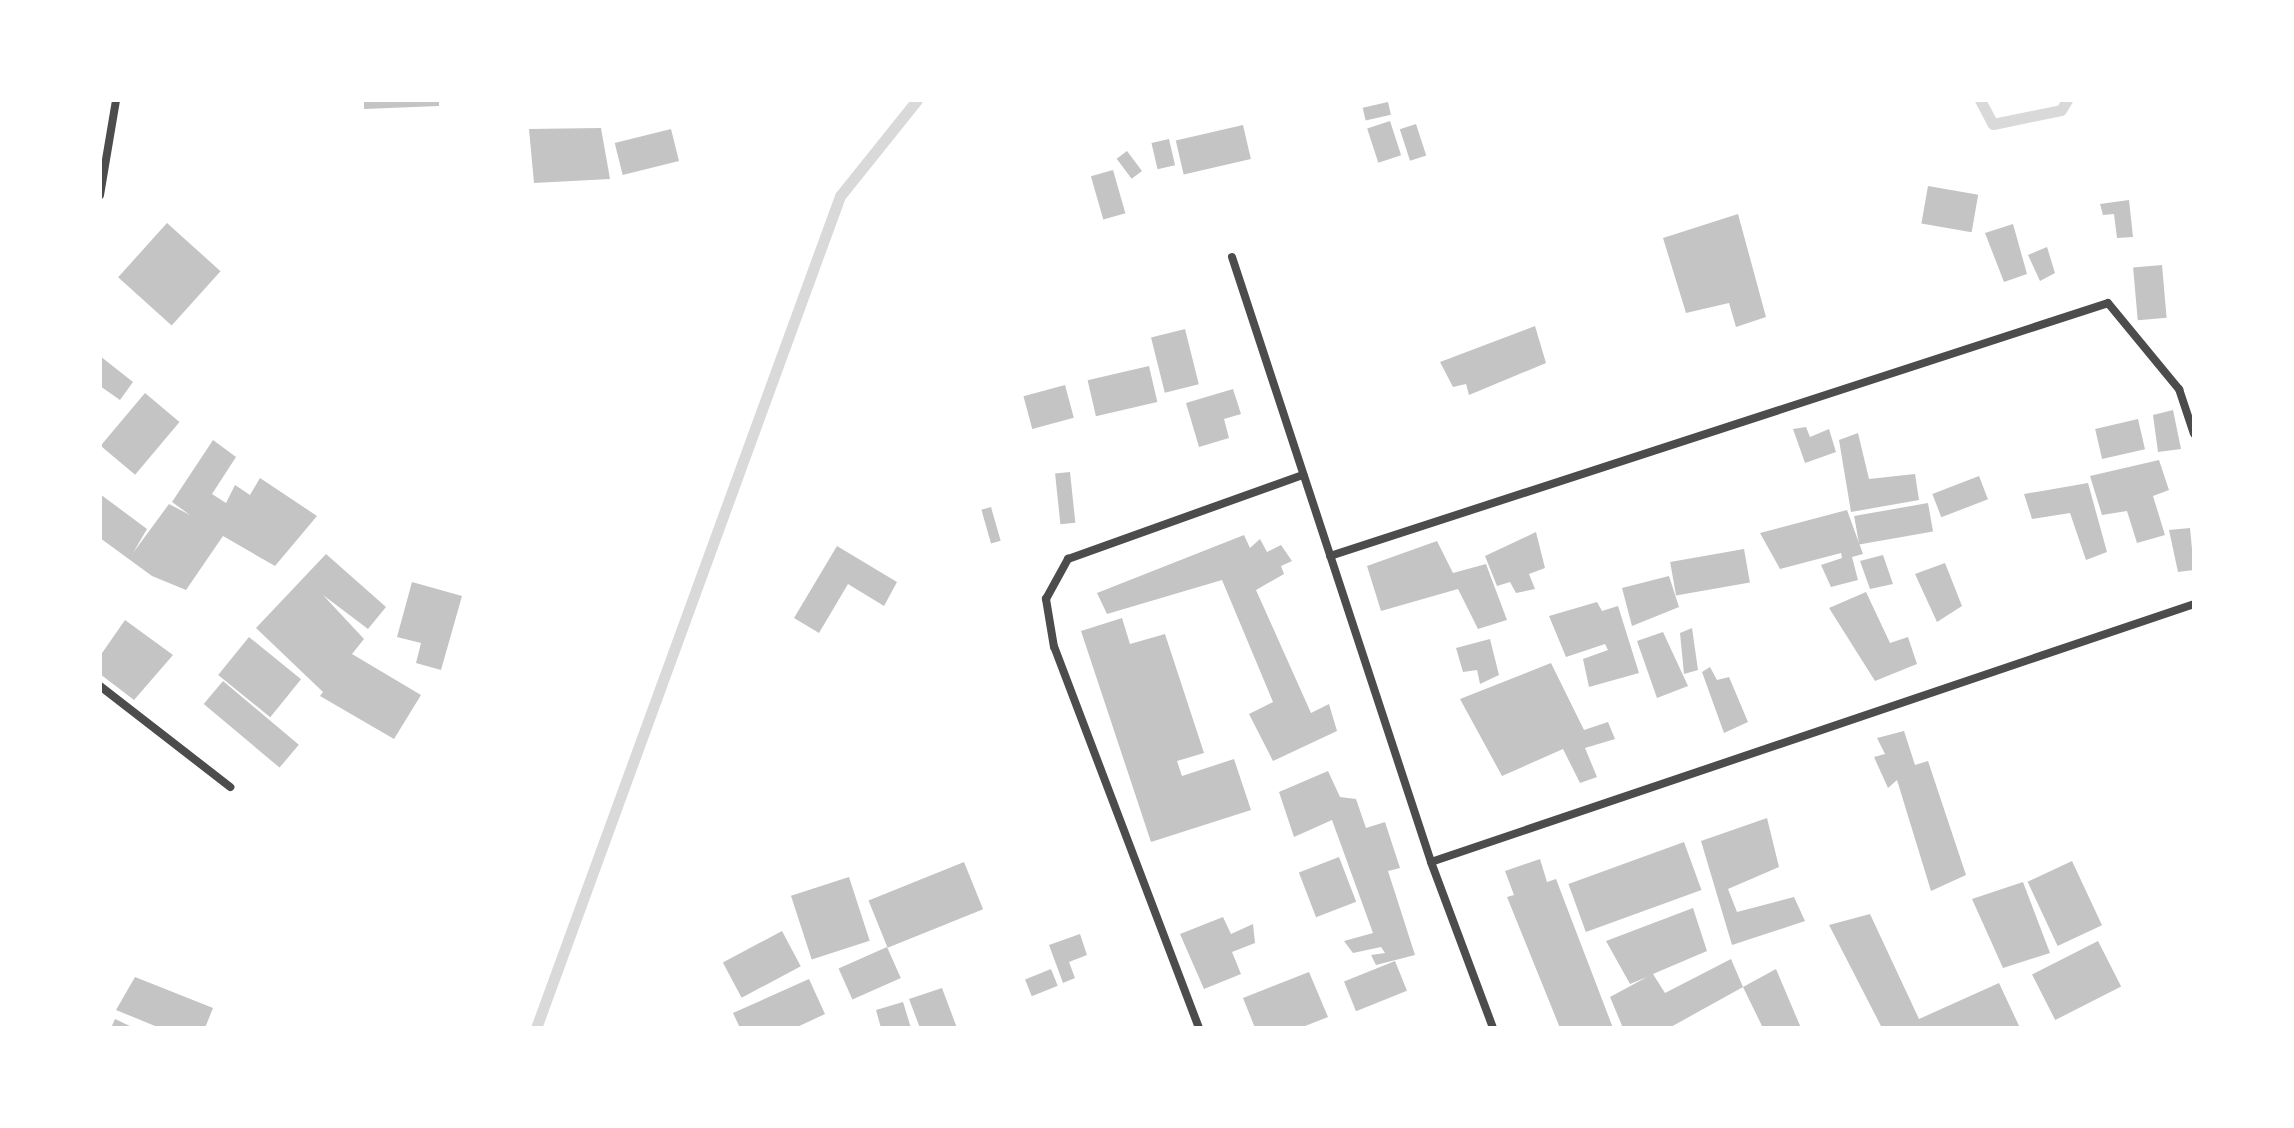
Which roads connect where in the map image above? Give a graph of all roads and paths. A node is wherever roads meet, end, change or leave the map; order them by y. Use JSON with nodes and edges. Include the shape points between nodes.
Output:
{"nodes":[{"id":1,"x":116,"y":100,"type":"edge"},
{"id":2,"x":100,"y":195,"type":"edge"},
{"id":3,"x":1232,"y":257,"type":"dead end"},
{"id":4,"x":2194,"y":434,"type":"edge"},
{"id":5,"x":1303,"y":475,"type":"junction"},
{"id":6,"x":1330,"y":556,"type":"junction"},
{"id":7,"x":2194,"y":604,"type":"edge"},
{"id":8,"x":100,"y":686,"type":"edge"},
{"id":9,"x":230,"y":787,"type":"dead end"},
{"id":10,"x":1431,"y":862,"type":"junction"},
{"id":11,"x":1199,"y":1028,"type":"edge"},
{"id":12,"x":1492,"y":1028,"type":"edge"}],
"edges":[{"from":1,"to":2,"type":"street"},
{"from":3,"to":5,"type":"street"},
{"from":4,"to":6,"type":"street","via":[[2179,389],[2108,303]]},
{"from":5,"to":6,"type":"street"},
{"from":5,"to":11,"type":"street","via":[[1068,559],[1046,599],[1054,647]]},
{"from":6,"to":10,"type":"street"},
{"from":7,"to":10,"type":"street"},
{"from":8,"to":9,"type":"street"},
{"from":10,"to":12,"type":"street"}]}
